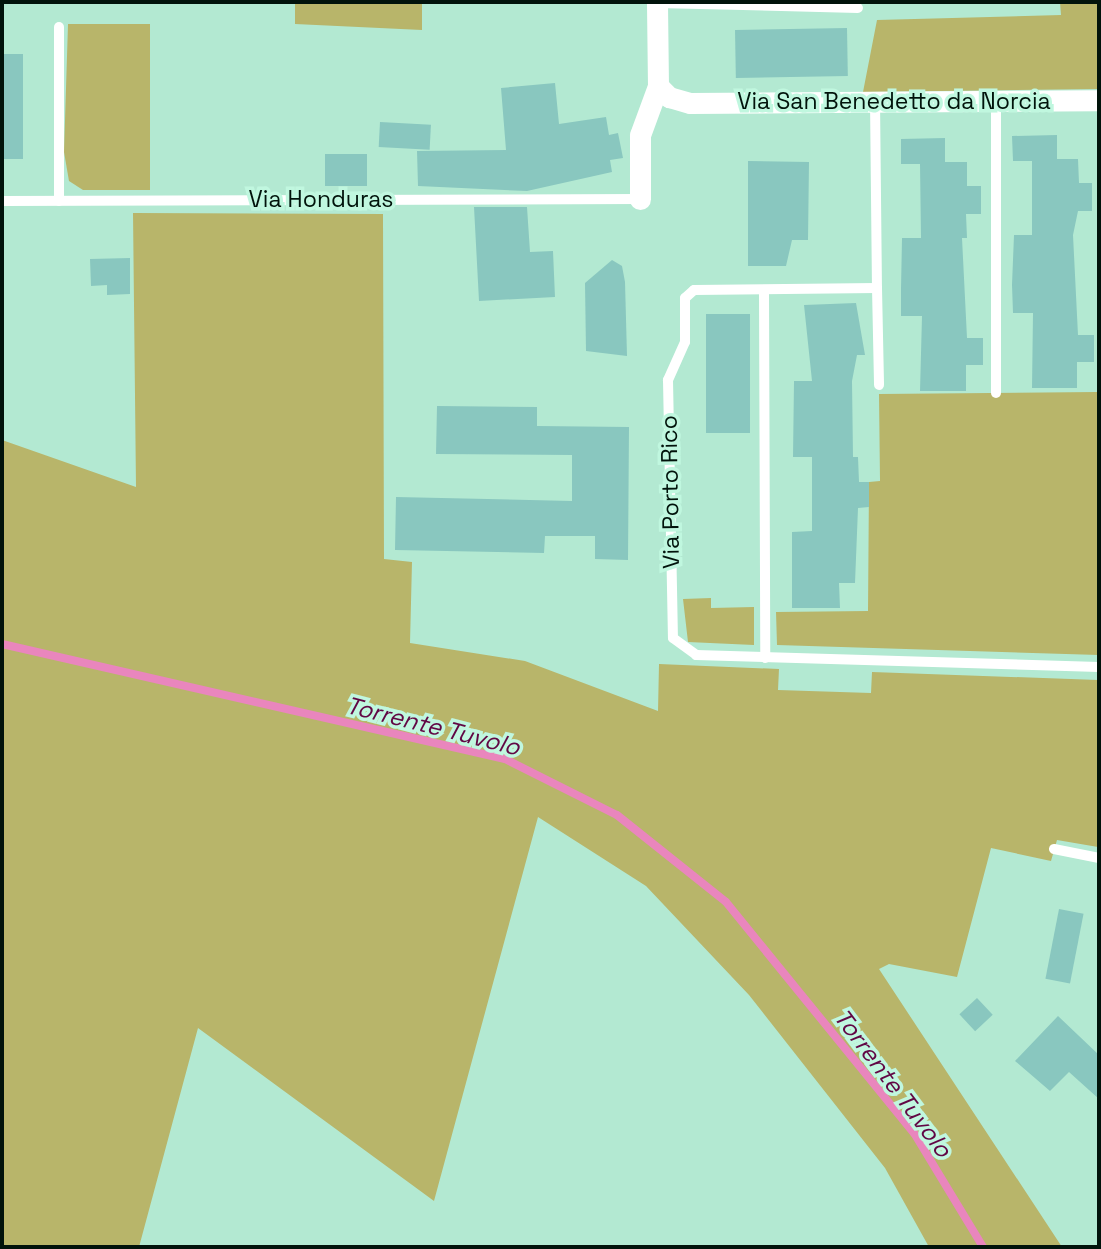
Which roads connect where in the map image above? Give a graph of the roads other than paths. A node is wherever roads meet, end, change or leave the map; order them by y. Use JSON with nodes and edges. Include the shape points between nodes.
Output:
{"nodes":[{"id":1,"x":657,"y":3,"type":"edge"},
{"id":2,"x":858,"y":8,"type":"dead end"},
{"id":3,"x":59,"y":27,"type":"dead end"},
{"id":4,"x":658,"y":86,"type":"junction"},
{"id":5,"x":875,"y":100,"type":"junction"},
{"id":6,"x":1099,"y":100,"type":"edge"},
{"id":7,"x":996,"y":101,"type":"junction"},
{"id":8,"x":690,"y":103,"type":"junction"},
{"id":9,"x":640,"y":135,"type":"junction"},
{"id":10,"x":640,"y":199,"type":"joint"},
{"id":11,"x":2,"y":201,"type":"edge"},
{"id":12,"x":59,"y":201,"type":"junction"},
{"id":13,"x":877,"y":288,"type":"junction"},
{"id":14,"x":764,"y":290,"type":"junction"},
{"id":15,"x":879,"y":385,"type":"dead end"},
{"id":16,"x":996,"y":393,"type":"dead end"},
{"id":17,"x":765,"y":658,"type":"junction"},
{"id":18,"x":1099,"y":667,"type":"edge"},
{"id":19,"x":1054,"y":849,"type":"dead end"},
{"id":20,"x":1099,"y":858,"type":"edge"}],
"edges":[{"from":1,"to":2,"type":"lane"},
{"from":1,"to":4,"type":"street"},
{"from":3,"to":12,"type":"lane"},
{"from":4,"to":8,"type":"street","via":[[669,97]]},
{"from":4,"to":9,"type":"street"},
{"from":5,"to":7,"type":"street","name":"Via San Benedetto da Norcia"},
{"from":5,"to":8,"type":"street","name":"Via San Benedetto da Norcia"},
{"from":5,"to":13,"type":"lane"},
{"from":6,"to":7,"type":"street","name":"Via San Benedetto da Norcia"},
{"from":7,"to":16,"type":"lane"},
{"from":8,"to":9,"type":"street"},
{"from":9,"to":10,"type":"street"},
{"from":10,"to":12,"type":"lane","name":"Via Honduras"},
{"from":11,"to":12,"type":"lane","name":"Via Honduras"},
{"from":13,"to":14,"type":"lane","name":"Via Porto Rico"},
{"from":13,"to":15,"type":"lane"},
{"from":14,"to":17,"type":"lane"},
{"from":14,"to":17,"type":"lane","name":"Via Porto Rico","via":[[687,294],[685,342],[668,380],[673,638],[686,653]]},
{"from":17,"to":18,"type":"lane","name":"Via Porto Rico"},
{"from":19,"to":20,"type":"lane"}]}
